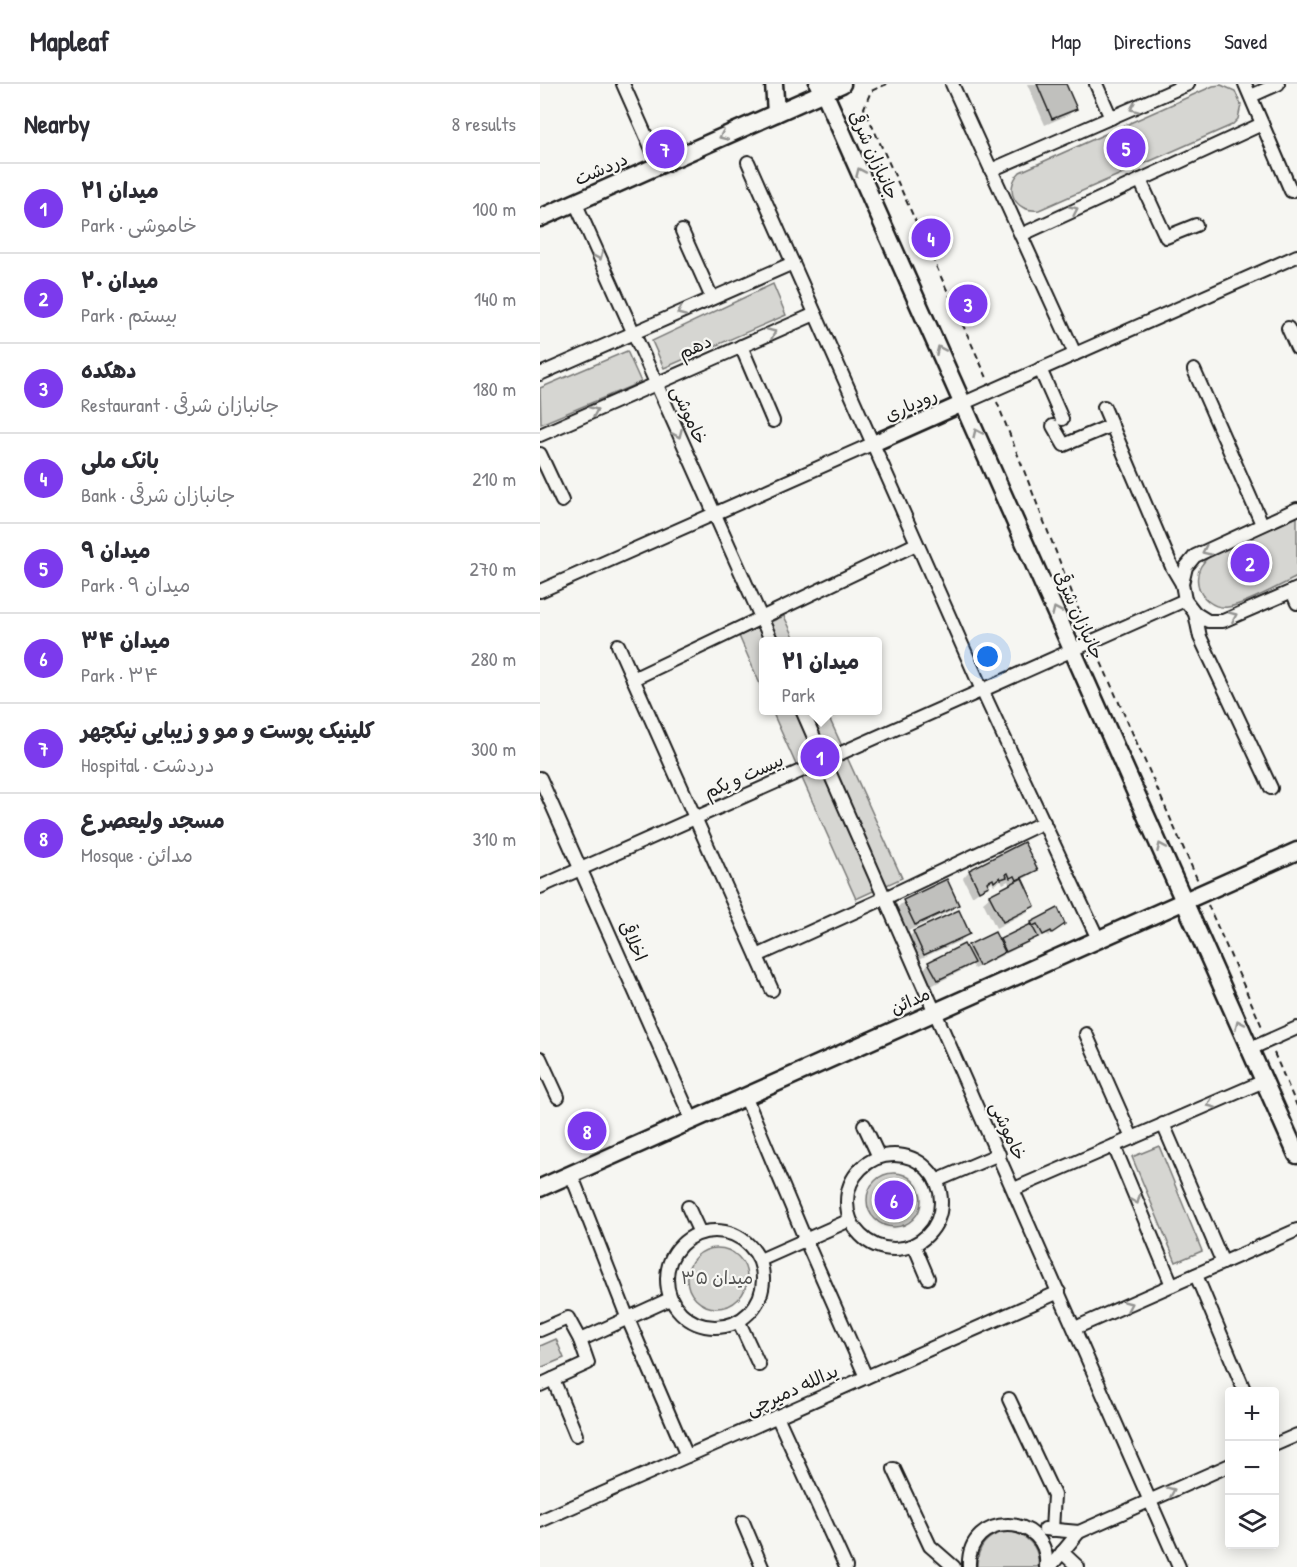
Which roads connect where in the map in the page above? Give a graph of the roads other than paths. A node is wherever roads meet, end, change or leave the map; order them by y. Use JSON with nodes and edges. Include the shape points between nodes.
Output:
{"nodes":[{"id":1,"x":623,"y":84,"type":"edge"},
{"id":2,"x":774,"y":84,"type":"edge"},
{"id":3,"x":842,"y":84,"type":"edge"},
{"id":4,"x":952,"y":84,"type":"edge"},
{"id":5,"x":1096,"y":84,"type":"edge"},
{"id":6,"x":1188,"y":84,"type":"edge"},
{"id":7,"x":1245,"y":84,"type":"edge"},
{"id":8,"x":1278,"y":84,"type":"edge"},
{"id":9,"x":822,"y":87,"type":"edge"},
{"id":10,"x":1251,"y":96,"type":"junction"},
{"id":11,"x":776,"y":113,"type":"junction"},
{"id":12,"x":1111,"y":118,"type":"junction"},
{"id":13,"x":1262,"y":124,"type":"junction"},
{"id":14,"x":748,"y":162,"type":"dead end"},
{"id":15,"x":658,"y":165,"type":"junction"},
{"id":16,"x":991,"y":170,"type":"junction"},
{"id":17,"x":1140,"y":180,"type":"junction"},
{"id":18,"x":1291,"y":191,"type":"dead end"},
{"id":19,"x":575,"y":202,"type":"junction"},
{"id":20,"x":540,"y":218,"type":"edge"},
{"id":21,"x":1196,"y":225,"type":"dead end"},
{"id":22,"x":682,"y":231,"type":"dead end"},
{"id":23,"x":1020,"y":235,"type":"junction"},
{"id":24,"x":1297,"y":256,"type":"edge"},
{"id":25,"x":793,"y":263,"type":"junction"},
{"id":26,"x":711,"y":298,"type":"junction"},
{"id":27,"x":815,"y":314,"type":"junction"},
{"id":28,"x":1288,"y":328,"type":"dead end"},
{"id":29,"x":633,"y":333,"type":"junction"},
{"id":30,"x":741,"y":346,"type":"junction"},
{"id":31,"x":1297,"y":348,"type":"edge"},
{"id":32,"x":1075,"y":354,"type":"junction"},
{"id":33,"x":1040,"y":369,"type":"junction"},
{"id":34,"x":1194,"y":370,"type":"dead end"},
{"id":35,"x":540,"y":374,"type":"edge"},
{"id":36,"x":656,"y":384,"type":"junction"},
{"id":37,"x":964,"y":403,"type":"junction"},
{"id":38,"x":1104,"y":407,"type":"dead end"},
{"id":39,"x":773,"y":420,"type":"dead end"},
{"id":40,"x":1112,"y":425,"type":"junction"},
{"id":41,"x":540,"y":435,"type":"edge"},
{"id":42,"x":872,"y":444,"type":"junction"},
{"id":43,"x":540,"y":454,"type":"edge"},
{"id":44,"x":562,"y":501,"type":"dead end"},
{"id":45,"x":1297,"y":509,"type":"edge"},
{"id":46,"x":714,"y":514,"type":"junction"},
{"id":47,"x":1262,"y":524,"type":"junction"},
{"id":48,"x":916,"y":544,"type":"junction"},
{"id":49,"x":1182,"y":584,"type":"junction"},
{"id":50,"x":540,"y":591,"type":"edge"},
{"id":51,"x":1295,"y":594,"type":"edge"},
{"id":52,"x":1185,"y":600,"type":"junction"},
{"id":53,"x":1194,"y":613,"type":"junction"},
{"id":54,"x":761,"y":617,"type":"junction"},
{"id":55,"x":770,"y":637,"type":"edge"},
{"id":56,"x":618,"y":645,"type":"dead end"},
{"id":57,"x":1073,"y":650,"type":"junction"},
{"id":58,"x":633,"y":679,"type":"junction"},
{"id":59,"x":982,"y":690,"type":"junction"},
{"id":60,"x":804,"y":715,"type":"edge"},
{"id":61,"x":824,"y":760,"type":"junction"},
{"id":62,"x":540,"y":778,"type":"edge"},
{"id":63,"x":1271,"y":788,"type":"dead end"},
{"id":64,"x":695,"y":818,"type":"junction"},
{"id":65,"x":1044,"y":822,"type":"junction"},
{"id":66,"x":1297,"y":851,"type":"edge"},
{"id":67,"x":580,"y":869,"type":"junction"},
{"id":68,"x":540,"y":887,"type":"edge"},
{"id":69,"x":885,"y":898,"type":"junction"},
{"id":70,"x":1184,"y":901,"type":"junction"},
{"id":71,"x":1098,"y":939,"type":"junction"},
{"id":72,"x":757,"y":956,"type":"junction"},
{"id":73,"x":772,"y":990,"type":"dead end"},
{"id":74,"x":936,"y":1011,"type":"junction"},
{"id":75,"x":1297,"y":1028,"type":"edge"},
{"id":76,"x":1086,"y":1034,"type":"dead end"},
{"id":77,"x":1250,"y":1049,"type":"junction"},
{"id":78,"x":540,"y":1058,"type":"edge"},
{"id":79,"x":1264,"y":1081,"type":"junction"},
{"id":80,"x":745,"y":1096,"type":"junction"},
{"id":81,"x":558,"y":1097,"type":"dead end"},
{"id":82,"x":692,"y":1120,"type":"junction"},
{"id":83,"x":1163,"y":1124,"type":"junction"},
{"id":84,"x":864,"y":1125,"type":"dead end"},
{"id":85,"x":1132,"y":1138,"type":"junction"},
{"id":86,"x":1113,"y":1146,"type":"junction"},
{"id":87,"x":999,"y":1154,"type":"junction"},
{"id":88,"x":1297,"y":1155,"type":"edge"},
{"id":89,"x":879,"y":1157,"type":"junction"},
{"id":90,"x":571,"y":1174,"type":"junction"},
{"id":91,"x":936,"y":1181,"type":"junction"},
{"id":92,"x":540,"y":1188,"type":"edge"},
{"id":93,"x":1014,"y":1189,"type":"junction"},
{"id":94,"x":688,"y":1207,"type":"dead end"},
{"id":95,"x":850,"y":1220,"type":"junction"},
{"id":96,"x":1297,"y":1230,"type":"edge"},
{"id":97,"x":700,"y":1233,"type":"junction"},
{"id":98,"x":806,"y":1241,"type":"junction"},
{"id":99,"x":914,"y":1245,"type":"junction"},
{"id":100,"x":760,"y":1260,"type":"junction"},
{"id":101,"x":1223,"y":1263,"type":"junction"},
{"id":102,"x":1196,"y":1275,"type":"junction"},
{"id":103,"x":928,"y":1278,"type":"dead end"},
{"id":104,"x":1172,"y":1285,"type":"junction"},
{"id":105,"x":1059,"y":1292,"type":"junction"},
{"id":106,"x":670,"y":1299,"type":"junction"},
{"id":107,"x":628,"y":1319,"type":"junction"},
{"id":108,"x":739,"y":1322,"type":"junction"},
{"id":109,"x":1075,"y":1328,"type":"junction"},
{"id":110,"x":540,"y":1330,"type":"edge"},
{"id":111,"x":580,"y":1340,"type":"junction"},
{"id":112,"x":759,"y":1365,"type":"dead end"},
{"id":113,"x":866,"y":1377,"type":"junction"},
{"id":114,"x":553,"y":1379,"type":"junction"},
{"id":115,"x":540,"y":1385,"type":"edge"},
{"id":116,"x":1243,"y":1387,"type":"edge"},
{"id":117,"x":1009,"y":1399,"type":"dead end"},
{"id":118,"x":777,"y":1416,"type":"junction"},
{"id":119,"x":1297,"y":1435,"type":"edge"},
{"id":120,"x":576,"y":1436,"type":"dead end"},
{"id":121,"x":1279,"y":1443,"type":"edge"},
{"id":122,"x":687,"y":1456,"type":"junction"},
{"id":123,"x":1225,"y":1467,"type":"edge"},
{"id":124,"x":894,"y":1469,"type":"dead end"},
{"id":125,"x":1150,"y":1500,"type":"junction"},
{"id":126,"x":540,"y":1521,"type":"edge"},
{"id":127,"x":743,"y":1522,"type":"dead end"},
{"id":128,"x":1026,"y":1528,"type":"junction"},
{"id":129,"x":1052,"y":1530,"type":"junction"},
{"id":130,"x":1079,"y":1532,"type":"junction"},
{"id":131,"x":971,"y":1549,"type":"junction"},
{"id":132,"x":1062,"y":1552,"type":"junction"},
{"id":133,"x":762,"y":1567,"type":"edge"},
{"id":134,"x":846,"y":1567,"type":"edge"},
{"id":135,"x":956,"y":1567,"type":"edge"},
{"id":136,"x":969,"y":1567,"type":"edge"},
{"id":137,"x":1048,"y":1567,"type":"edge"},
{"id":138,"x":1078,"y":1567,"type":"edge"},
{"id":139,"x":1179,"y":1567,"type":"edge"}],
"edges":[{"from":1,"to":15,"type":"street"},
{"from":2,"to":11,"type":"main road"},
{"from":3,"to":9,"type":"main road","name":"دردشت"},
{"from":4,"to":16,"type":"street"},
{"from":5,"to":12,"type":"street"},
{"from":6,"to":12,"type":"street","one_way":true},
{"from":7,"to":10,"type":"street"},
{"from":8,"to":10,"type":"street"},
{"from":9,"to":11,"type":"main road","name":"دردشت"},
{"from":37,"to":9,"type":"main road","name":"جانبازان شرقی","one_way":true},
{"from":10,"to":13,"type":"street"},
{"from":11,"to":15,"type":"main road","name":"دردشت","one_way":true},
{"from":12,"to":16,"type":"street"},
{"from":13,"to":17,"type":"street"},
{"from":13,"to":18,"type":"street"},
{"from":14,"to":25,"type":"street"},
{"from":15,"to":19,"type":"main road","name":"دردشت"},
{"from":16,"to":23,"type":"street"},
{"from":17,"to":21,"type":"street","via":[[1166,237]]},
{"from":23,"to":17,"type":"street","one_way":true},
{"from":19,"to":20,"type":"main road","name":"دردشت"},
{"from":19,"to":29,"type":"street","name":"خاموشی","one_way":true},
{"from":22,"to":26,"type":"street"},
{"from":23,"to":32,"type":"street"},
{"from":24,"to":32,"type":"street","name":"رودباری"},
{"from":25,"to":26,"type":"street"},
{"from":25,"to":27,"type":"street"},
{"from":26,"to":29,"type":"street","one_way":true},
{"from":30,"to":27,"type":"street","name":"دهم","one_way":true},
{"from":27,"to":42,"type":"street"},
{"from":28,"to":31,"type":"street"},
{"from":29,"to":35,"type":"street"},
{"from":29,"to":36,"type":"street","name":"خاموشی"},
{"from":30,"to":36,"type":"street","name":"دهم"},
{"from":30,"to":39,"type":"street"},
{"from":32,"to":33,"type":"street","name":"رودباری"},
{"from":33,"to":37,"type":"street","name":"رودباری"},
{"from":33,"to":40,"type":"street","via":[[1064,445]]},
{"from":34,"to":47,"type":"street"},
{"from":41,"to":36,"type":"street","name":"دهم","one_way":true},
{"from":36,"to":46,"type":"street","name":"خاموشی","one_way":true},
{"from":37,"to":42,"type":"street","name":"رودباری"},
{"from":57,"to":37,"type":"main road","name":"جانبازان شرقی","one_way":true},
{"from":38,"to":40,"type":"street"},
{"from":40,"to":49,"type":"street"},
{"from":42,"to":46,"type":"street","name":"رودباری"},
{"from":42,"to":48,"type":"street"},
{"from":43,"to":44,"type":"street"},
{"from":45,"to":47,"type":"street"},
{"from":46,"to":50,"type":"street","name":"رودباری"},
{"from":46,"to":54,"type":"street","name":"خاموشی"},
{"from":47,"to":49,"type":"street","one_way":true,"via":[[1195,556],[1186,567]]},
{"from":48,"to":54,"type":"street"},
{"from":48,"to":59,"type":"street"},
{"from":49,"to":52,"type":"street"},
{"from":53,"to":51,"type":"street","one_way":true,"via":[[1208,621],[1223,621]]},
{"from":52,"to":53,"type":"street"},
{"from":52,"to":57,"type":"street","name":"بیست و یکم"},
{"from":53,"to":63,"type":"street","via":[[1200,637]]},
{"from":54,"to":55,"type":"street","name":"خاموشی"},
{"from":54,"to":58,"type":"street"},
{"from":56,"to":58,"type":"street"},
{"from":57,"to":59,"type":"street","name":"بیست و یکم"},
{"from":70,"to":57,"type":"main road","name":"جانبازان شرقی","one_way":true},
{"from":58,"to":64,"type":"street"},
{"from":59,"to":61,"type":"street","name":"بیست و یکم"},
{"from":59,"to":65,"type":"street"},
{"from":60,"to":61,"type":"street","name":"خاموشی"},
{"from":61,"to":64,"type":"street","name":"بیست و یکم"},
{"from":61,"to":69,"type":"street","name":"خاموشی"},
{"from":62,"to":67,"type":"street","name":"اخلاقی"},
{"from":64,"to":67,"type":"street","name":"بیست و یکم"},
{"from":64,"to":72,"type":"street"},
{"from":65,"to":69,"type":"street"},
{"from":65,"to":71,"type":"street"},
{"from":66,"to":70,"type":"main road","name":"مدائن"},
{"from":67,"to":68,"type":"street","name":"بیست و یکم"},
{"from":67,"to":82,"type":"street","name":"اخلاقی"},
{"from":69,"to":72,"type":"street"},
{"from":69,"to":74,"type":"street","name":"خاموشی"},
{"from":70,"to":71,"type":"main road","name":"مدائن"},
{"from":77,"to":70,"type":"main road","name":"جانبازان شرقی","one_way":true},
{"from":71,"to":74,"type":"main road","name":"مدائن"},
{"from":72,"to":73,"type":"street"},
{"from":74,"to":80,"type":"main road","name":"مدائن"},
{"from":74,"to":87,"type":"street","name":"خاموشی"},
{"from":75,"to":77,"type":"street"},
{"from":76,"to":85,"type":"street"},
{"from":77,"to":79,"type":"main road","name":"جانبازان شرقی"},
{"from":78,"to":81,"type":"street"},
{"from":79,"to":83,"type":"street","one_way":true},
{"from":79,"to":88,"type":"main road","name":"جانبازان شرقی"},
{"from":80,"to":82,"type":"main road","name":"مدائن"},
{"from":80,"to":98,"type":"street"},
{"from":82,"to":90,"type":"main road","name":"مدائن"},
{"from":83,"to":85,"type":"street"},
{"from":83,"to":101,"type":"street"},
{"from":84,"to":89,"type":"street"},
{"from":85,"to":86,"type":"street"},
{"from":86,"to":93,"type":"street"},
{"from":86,"to":104,"type":"street","one_way":true},
{"from":87,"to":91,"type":"street"},
{"from":87,"to":93,"type":"street","name":"خاموشی"},
{"from":89,"to":91,"type":"street","via":[[892,1154],[918,1161]]},
{"from":89,"to":95,"type":"street","via":[[854,1175],[846,1204]]},
{"from":90,"to":92,"type":"main road","name":"مدائن"},
{"from":90,"to":107,"type":"street"},
{"from":91,"to":99,"type":"street","via":[[940,1211],[926,1237]]},
{"from":93,"to":105,"type":"street","name":"خاموشی"},
{"from":94,"to":97,"type":"street"},
{"from":95,"to":98,"type":"street"},
{"from":95,"to":99,"type":"street","via":[[869,1243],[899,1249]]},
{"from":96,"to":101,"type":"street"},
{"from":97,"to":100,"type":"street","via":[[728,1232],[741,1238]]},
{"from":97,"to":106,"type":"street","via":[[674,1252],[666,1283]]},
{"from":98,"to":100,"type":"street"},
{"from":98,"to":113,"type":"street"},
{"from":99,"to":103,"type":"street"},
{"from":100,"to":108,"type":"street","via":[[763,1288],[750,1313]]},
{"from":101,"to":102,"type":"street"},
{"from":102,"to":104,"type":"street"},
{"from":102,"to":116,"type":"street"},
{"from":109,"to":104,"type":"street","one_way":true},
{"from":105,"to":109,"type":"street","name":"خاموشی"},
{"from":105,"to":113,"type":"street","name":"یدالله دمیرچی"},
{"from":106,"to":107,"type":"street"},
{"from":106,"to":108,"type":"street","via":[[692,1322],[708,1328]]},
{"from":107,"to":111,"type":"street"},
{"from":107,"to":122,"type":"street"},
{"from":108,"to":112,"type":"street"},
{"from":109,"to":125,"type":"street","name":"خاموشی"},
{"from":110,"to":111,"type":"street","via":[[568,1317]]},
{"from":111,"to":114,"type":"street","via":[[588,1363]]},
{"from":113,"to":118,"type":"street","name":"یدالله دمیرچی"},
{"from":114,"to":115,"type":"street"},
{"from":114,"to":120,"type":"street"},
{"from":117,"to":129,"type":"street","via":[[1054,1495]]},
{"from":118,"to":122,"type":"street","name":"یدالله دمیرچی"},
{"from":118,"to":134,"type":"street"},
{"from":119,"to":121,"type":"street"},
{"from":122,"to":126,"type":"street","name":"یدالله دمیرچی"},
{"from":125,"to":123,"type":"street","one_way":true},
{"from":124,"to":135,"type":"street","via":[[930,1546]]},
{"from":125,"to":130,"type":"street"},
{"from":125,"to":139,"type":"street","name":"خاموشی"},
{"from":127,"to":133,"type":"street"},
{"from":128,"to":129,"type":"street"},
{"from":128,"to":131,"type":"street","via":[[1000,1524],[983,1533]]},
{"from":128,"to":137,"type":"street","via":[[1043,1547]]},
{"from":129,"to":130,"type":"street"},
{"from":130,"to":132,"type":"street"},
{"from":131,"to":135,"type":"street"},
{"from":131,"to":136,"type":"street"},
{"from":132,"to":137,"type":"street"},
{"from":132,"to":138,"type":"street"}]}
